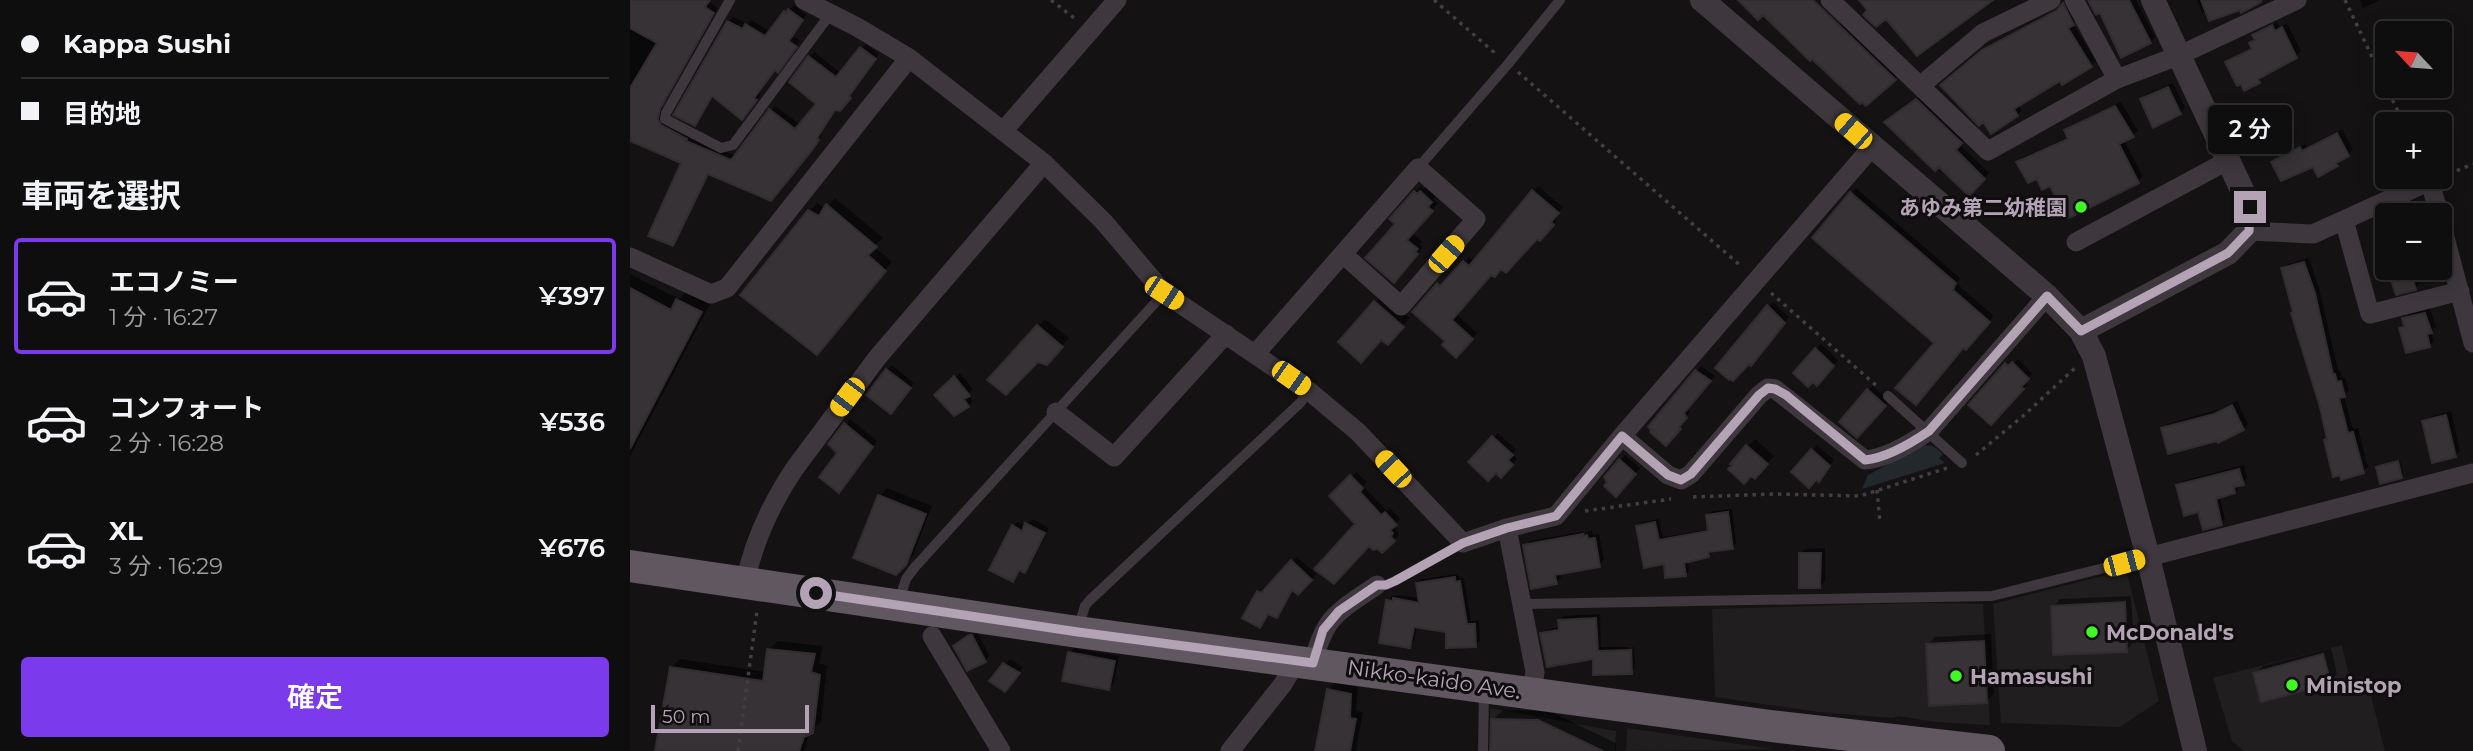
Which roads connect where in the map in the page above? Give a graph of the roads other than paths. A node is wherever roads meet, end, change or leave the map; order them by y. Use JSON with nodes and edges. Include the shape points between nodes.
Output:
{"nodes":[{"id":1,"x":730,"y":0,"type":"edge"},
{"id":2,"x":804,"y":0,"type":"edge"},
{"id":3,"x":1117,"y":0,"type":"edge"},
{"id":4,"x":1560,"y":0,"type":"edge"},
{"id":5,"x":1702,"y":0,"type":"edge"},
{"id":6,"x":2051,"y":0,"type":"edge"},
{"id":7,"x":2074,"y":0,"type":"edge"},
{"id":8,"x":2153,"y":0,"type":"edge"},
{"id":9,"x":2297,"y":0,"type":"edge"},
{"id":10,"x":1835,"y":1,"type":"edge"},
{"id":11,"x":831,"y":13,"type":"junction"},
{"id":12,"x":2180,"y":55,"type":"junction"},
{"id":13,"x":909,"y":58,"type":"junction"},
{"id":14,"x":2117,"y":79,"type":"junction"},
{"id":15,"x":1920,"y":86,"type":"junction"},
{"id":16,"x":1004,"y":130,"type":"junction"},
{"id":17,"x":1872,"y":147,"type":"junction"},
{"id":18,"x":2229,"y":160,"type":"junction"},
{"id":19,"x":1044,"y":163,"type":"junction"},
{"id":20,"x":1418,"y":168,"type":"junction"},
{"id":21,"x":2344,"y":220,"type":"junction"},
{"id":22,"x":2249,"y":231,"type":"junction"},
{"id":23,"x":2076,"y":242,"type":"dead end"},
{"id":24,"x":1344,"y":255,"type":"junction"},
{"id":25,"x":630,"y":257,"type":"edge"},
{"id":26,"x":2460,"y":291,"type":"junction"},
{"id":27,"x":1164,"y":293,"type":"junction"},
{"id":28,"x":2047,"y":296,"type":"junction"},
{"id":29,"x":2469,"y":309,"type":"edge"},
{"id":30,"x":2081,"y":331,"type":"junction"},
{"id":31,"x":1226,"y":334,"type":"junction"},
{"id":32,"x":2473,"y":343,"type":"edge"},
{"id":33,"x":1256,"y":353,"type":"junction"},
{"id":34,"x":1309,"y":391,"type":"junction"},
{"id":35,"x":1888,"y":396,"type":"road end"},
{"id":36,"x":1056,"y":412,"type":"junction"},
{"id":37,"x":1929,"y":431,"type":"junction"},
{"id":38,"x":1622,"y":436,"type":"junction"},
{"id":39,"x":1962,"y":463,"type":"road end"},
{"id":40,"x":2473,"y":473,"type":"edge"},
{"id":41,"x":1507,"y":528,"type":"junction"},
{"id":42,"x":1463,"y":543,"type":"junction"},
{"id":43,"x":2148,"y":557,"type":"junction"},
{"id":44,"x":630,"y":566,"type":"edge"},
{"id":45,"x":753,"y":583,"type":"junction"},
{"id":46,"x":1377,"y":585,"type":"joint"},
{"id":47,"x":1524,"y":604,"type":"junction"},
{"id":48,"x":898,"y":605,"type":"junction"},
{"id":49,"x":1078,"y":632,"type":"junction"},
{"id":50,"x":932,"y":636,"type":"dead end"},
{"id":51,"x":1303,"y":661,"type":"junction"},
{"id":52,"x":1484,"y":686,"type":"junction"},
{"id":53,"x":1532,"y":692,"type":"junction"},
{"id":54,"x":1001,"y":751,"type":"edge"},
{"id":55,"x":1230,"y":751,"type":"edge"},
{"id":56,"x":1483,"y":751,"type":"edge"},
{"id":57,"x":1989,"y":751,"type":"edge"},
{"id":58,"x":2195,"y":751,"type":"edge"}],
"edges":[{"from":1,"to":11,"type":"lane","via":[[665,119],[721,148],[733,145]]},
{"from":2,"to":11,"type":"street"},
{"from":3,"to":16,"type":"street"},
{"from":4,"to":20,"type":"lane"},
{"from":5,"to":17,"type":"street"},
{"from":6,"to":15,"type":"street","via":[[1983,33]]},
{"from":7,"to":14,"type":"street"},
{"from":8,"to":12,"type":"street"},
{"from":9,"to":12,"type":"street"},
{"from":10,"to":15,"type":"street"},
{"from":11,"to":13,"type":"street"},
{"from":12,"to":14,"type":"street"},
{"from":12,"to":18,"type":"street"},
{"from":13,"to":16,"type":"street"},
{"from":13,"to":25,"type":"street","via":[[727,288],[711,294]]},
{"from":14,"to":15,"type":"street","via":[[1988,151]]},
{"from":16,"to":19,"type":"street"},
{"from":17,"to":28,"type":"street"},
{"from":17,"to":38,"type":"street"},
{"from":18,"to":22,"type":"street","via":[[2250,207]]},
{"from":18,"to":23,"type":"street"},
{"from":19,"to":27,"type":"street","via":[[1104,222]]},
{"from":19,"to":45,"type":"street","via":[[877,358],[795,468],[758,536]]},
{"from":20,"to":24,"type":"street"},
{"from":20,"to":24,"type":"street","via":[[1476,219],[1468,229],[1401,306]]},
{"from":21,"to":22,"type":"street","via":[[2313,234]]},
{"from":21,"to":26,"type":"street","via":[[2370,314]]},
{"from":21,"to":26,"type":"street","via":[[2430,181]]},
{"from":22,"to":30,"type":"street","via":[[2228,253]]},
{"from":24,"to":33,"type":"street"},
{"from":26,"to":29,"type":"street"},
{"from":27,"to":31,"type":"street"},
{"from":27,"to":36,"type":"lane"},
{"from":28,"to":30,"type":"street"},
{"from":28,"to":37,"type":"street"},
{"from":29,"to":32,"type":"street"},
{"from":30,"to":43,"type":"street","via":[[2094,356]]},
{"from":31,"to":33,"type":"street"},
{"from":31,"to":36,"type":"street","via":[[1114,457]]},
{"from":33,"to":34,"type":"street"},
{"from":34,"to":42,"type":"street","via":[[1359,432]]},
{"from":34,"to":49,"type":"lane","via":[[1089,601]]},
{"from":35,"to":37,"type":"lane"},
{"from":36,"to":48,"type":"lane","via":[[915,567]]},
{"from":37,"to":38,"type":"street","via":[[1865,460],[1786,395],[1768,388],[1681,480],[1668,475]]},
{"from":37,"to":39,"type":"lane"},
{"from":38,"to":41,"type":"street","via":[[1556,516]]},
{"from":40,"to":43,"type":"street"},
{"from":41,"to":42,"type":"street"},
{"from":41,"to":47,"type":"street"},
{"from":42,"to":46,"type":"lane","via":[[1395,581]]},
{"from":43,"to":47,"type":"lane","via":[[1992,596]]},
{"from":43,"to":58,"type":"street"},
{"from":44,"to":45,"type":"highway","name":"Nikko-kaido Ave."},
{"from":45,"to":48,"type":"highway","name":"Nikko-kaido Ave."},
{"from":46,"to":51,"type":"street","via":[[1330,620]]},
{"from":47,"to":53,"type":"street","via":[[1535,672]]},
{"from":48,"to":49,"type":"highway","name":"Nikko-kaido Ave."},
{"from":49,"to":51,"type":"highway","name":"Nikko-kaido Ave."},
{"from":50,"to":54,"type":"street"},
{"from":51,"to":52,"type":"highway","name":"Nikko-kaido Ave."},
{"from":51,"to":55,"type":"street"},
{"from":52,"to":53,"type":"highway","name":"Nikko-kaido Ave."},
{"from":52,"to":56,"type":"lane"},
{"from":53,"to":57,"type":"highway","name":"Nikko-kaido Ave."}]}
